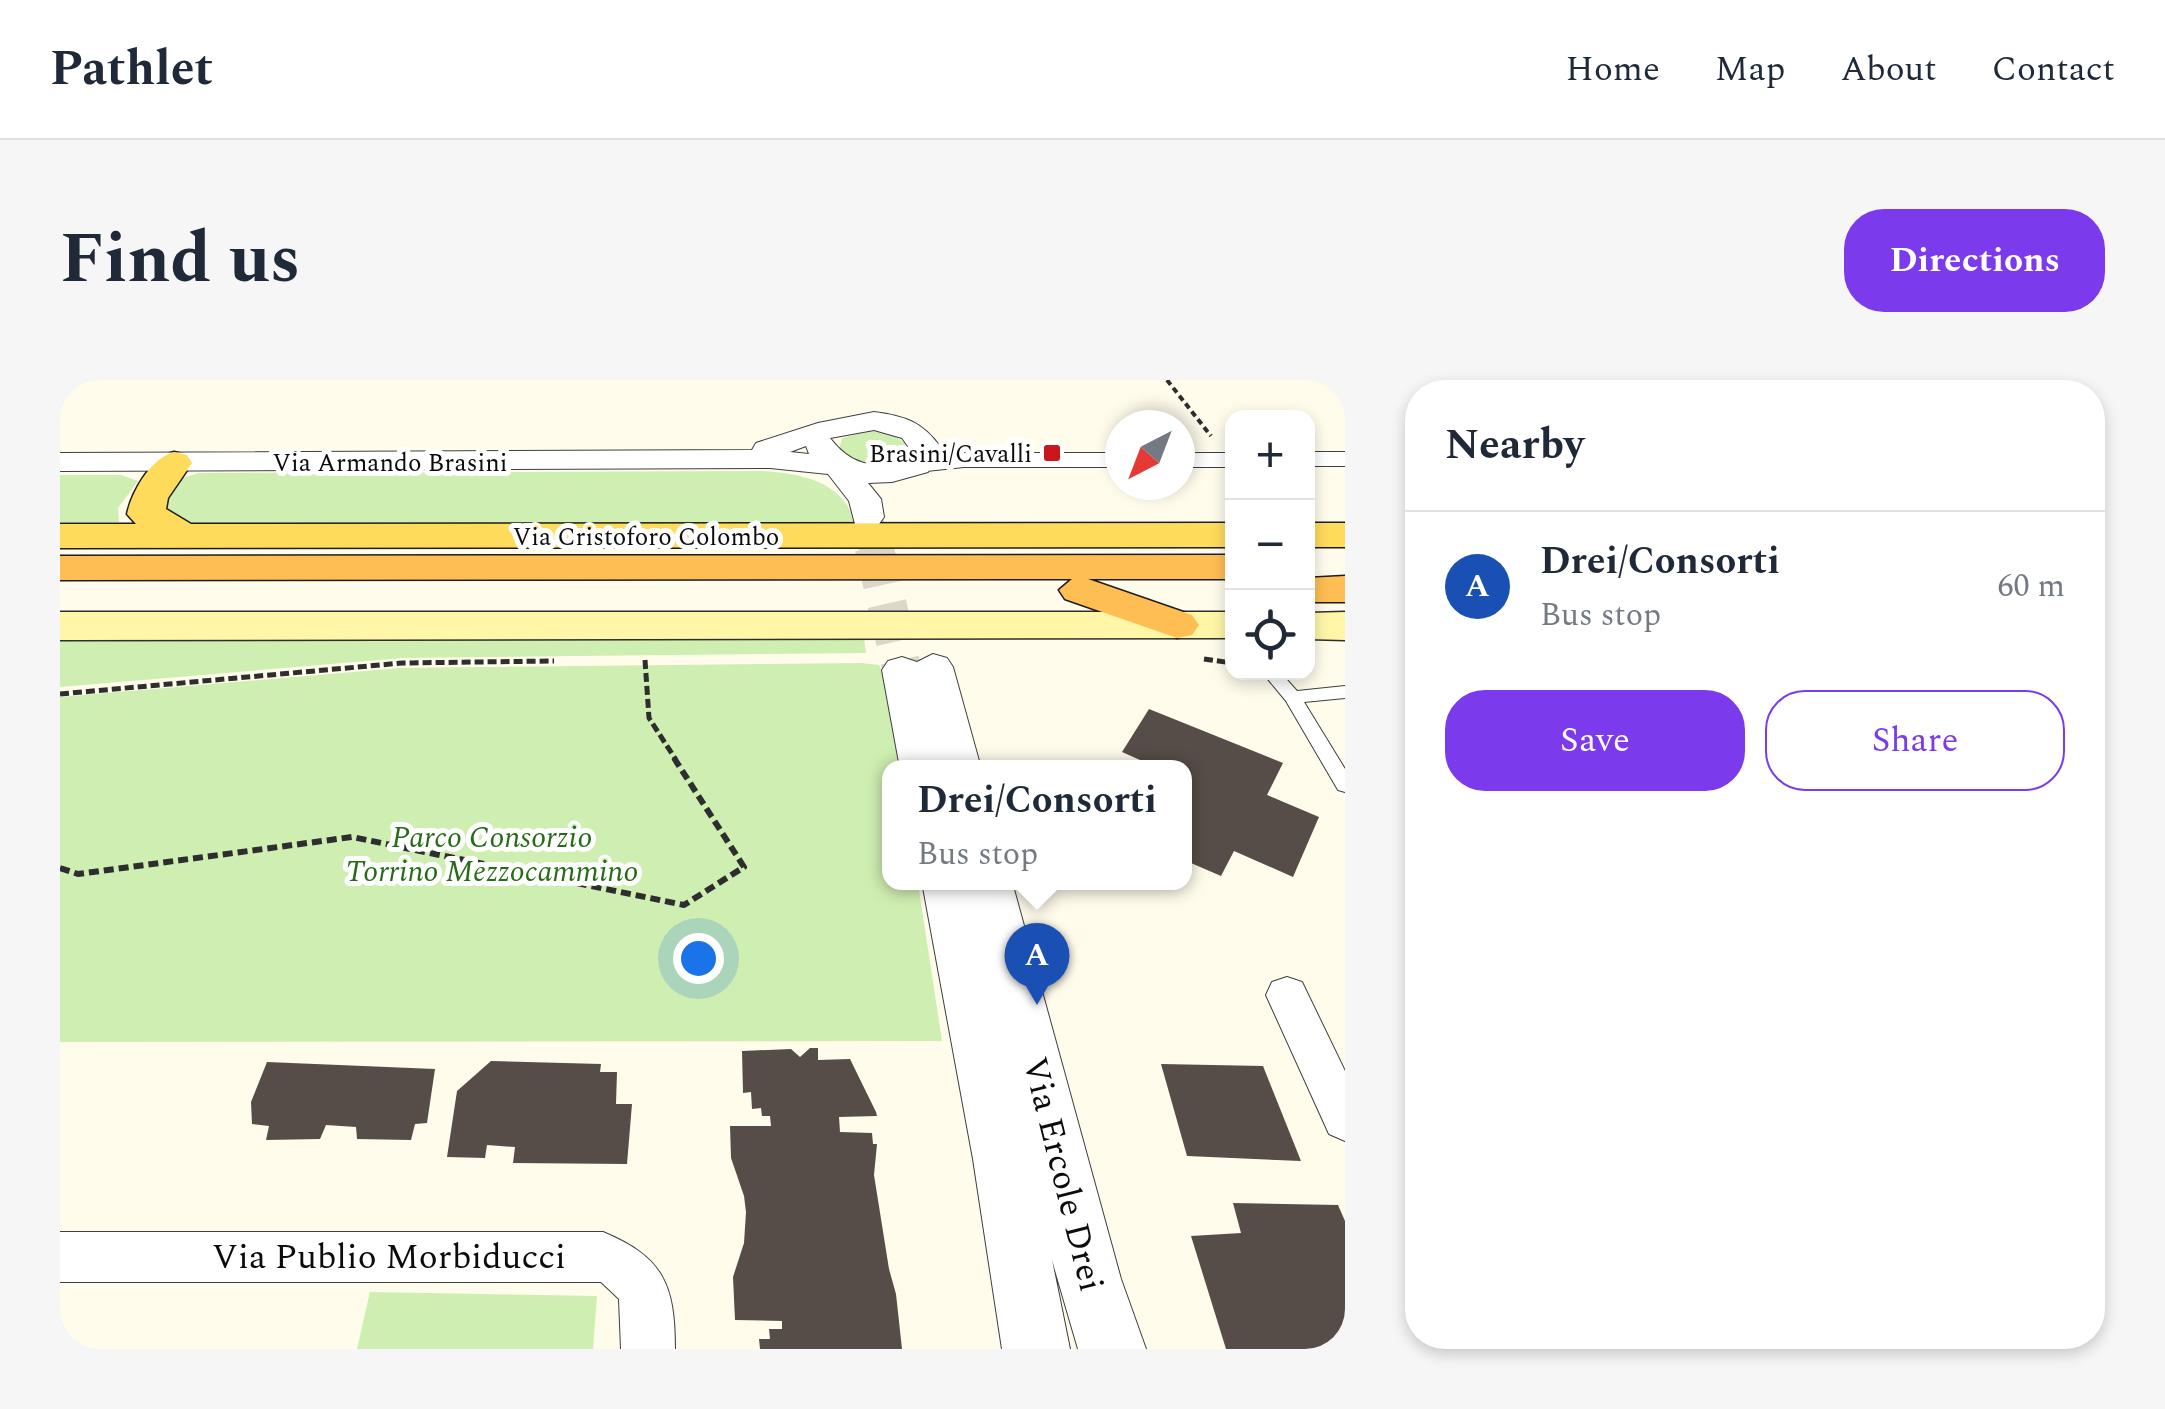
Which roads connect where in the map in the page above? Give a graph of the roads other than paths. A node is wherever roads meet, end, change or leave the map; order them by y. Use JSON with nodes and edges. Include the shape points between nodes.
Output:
{"nodes":[{"id":1,"x":826,"y":432,"type":"junction"},
{"id":2,"x":912,"y":432,"type":"junction"},
{"id":3,"x":1315,"y":459,"type":"edge"},
{"id":4,"x":1345,"y":459,"type":"edge"},
{"id":5,"x":720,"y":460,"type":"junction"},
{"id":6,"x":1038,"y":460,"type":"junction"},
{"id":7,"x":1105,"y":460,"type":"edge"},
{"id":8,"x":1195,"y":460,"type":"edge"},
{"id":9,"x":1225,"y":460,"type":"edge"},
{"id":10,"x":60,"y":462,"type":"edge"},
{"id":11,"x":174,"y":463,"type":"junction"},
{"id":12,"x":913,"y":466,"type":"junction"},
{"id":13,"x":842,"y":467,"type":"junction"},
{"id":14,"x":1345,"y":534,"type":"edge"},
{"id":15,"x":1225,"y":535,"type":"edge"},
{"id":16,"x":1315,"y":535,"type":"edge"},
{"id":17,"x":60,"y":536,"type":"edge"},
{"id":18,"x":182,"y":536,"type":"junction"},
{"id":19,"x":1225,"y":567,"type":"edge"},
{"id":20,"x":1315,"y":567,"type":"edge"},
{"id":21,"x":1345,"y":567,"type":"edge"},
{"id":22,"x":60,"y":568,"type":"edge"},
{"id":23,"x":1080,"y":590,"type":"junction"},
{"id":24,"x":1315,"y":590,"type":"edge"},
{"id":25,"x":1345,"y":590,"type":"edge"},
{"id":26,"x":60,"y":591,"type":"edge"},
{"id":27,"x":1225,"y":618,"type":"edge"},
{"id":28,"x":1225,"y":620,"type":"edge"},
{"id":29,"x":1176,"y":625,"type":"junction"},
{"id":30,"x":60,"y":626,"type":"edge"},
{"id":31,"x":1315,"y":626,"type":"edge"},
{"id":32,"x":1345,"y":626,"type":"edge"},
{"id":33,"x":1277,"y":680,"type":"edge"},
{"id":34,"x":1345,"y":692,"type":"edge"},
{"id":35,"x":1293,"y":697,"type":"junction"},
{"id":36,"x":922,"y":760,"type":"edge"},
{"id":37,"x":956,"y":760,"type":"edge"},
{"id":38,"x":1345,"y":785,"type":"edge"},
{"id":39,"x":948,"y":890,"type":"edge"},
{"id":40,"x":990,"y":890,"type":"edge"},
{"id":41,"x":1287,"y":995,"type":"dead end"},
{"id":42,"x":1345,"y":1119,"type":"edge"},
{"id":43,"x":60,"y":1256,"type":"edge"},
{"id":44,"x":648,"y":1349,"type":"edge"},
{"id":45,"x":1036,"y":1349,"type":"edge"},
{"id":46,"x":1112,"y":1349,"type":"edge"}],
"edges":[{"from":1,"to":2,"type":"street","name":"Via Armando Brasini","via":[[866,421]]},
{"from":1,"to":5,"type":"street","name":"Via Armando Brasini"},
{"from":1,"to":13,"type":"street","via":[[820,448]]},
{"from":2,"to":6,"type":"street","name":"Via Armando Brasini"},
{"from":2,"to":12,"type":"street","via":[[926,448]]},
{"from":3,"to":4,"type":"street"},
{"from":5,"to":11,"type":"street","name":"Via Armando Brasini"},
{"from":5,"to":13,"type":"street","name":"Via Armando Brasini"},
{"from":6,"to":7,"type":"street","name":"Via Armando Brasini"},
{"from":6,"to":12,"type":"street","name":"Via Armando Brasini"},
{"from":8,"to":9,"type":"street"},
{"from":10,"to":11,"type":"street","name":"Via Armando Brasini"},
{"from":11,"to":18,"type":"main road","via":[[149,498],[146,514]]},
{"from":12,"to":13,"type":"street","name":"Via Armando Brasini","via":[[881,474]]},
{"from":12,"to":13,"type":"street","via":[[881,516]]},
{"from":14,"to":16,"type":"main road"},
{"from":15,"to":18,"type":"main road","name":"Via Cristoforo Colombo"},
{"from":17,"to":18,"type":"main road","name":"Via Cristoforo Colombo"},
{"from":19,"to":22,"type":"highway","name":"Via Cristoforo Colombo"},
{"from":20,"to":21,"type":"highway"},
{"from":23,"to":26,"type":"highway","name":"Via Cristoforo Colombo"},
{"from":23,"to":27,"type":"highway","name":"Via Cristoforo Colombo"},
{"from":23,"to":29,"type":"highway"},
{"from":24,"to":25,"type":"highway"},
{"from":28,"to":29,"type":"main road","name":"Via Cristoforo Colombo"},
{"from":29,"to":30,"type":"main road","name":"Via Cristoforo Colombo"},
{"from":31,"to":32,"type":"main road"},
{"from":33,"to":35,"type":"lane"},
{"from":34,"to":35,"type":"lane"},
{"from":35,"to":38,"type":"lane"},
{"from":36,"to":37,"type":"street","via":[[917,669]]},
{"from":39,"to":45,"type":"street","name":"Via Ercole Drei"},
{"from":40,"to":46,"type":"street","name":"Via Ercole Drei"},
{"from":41,"to":42,"type":"street"},
{"from":43,"to":44,"type":"street","name":"Via Publio Morbiducci","via":[[603,1257],[628,1268],[643,1289]]}]}
